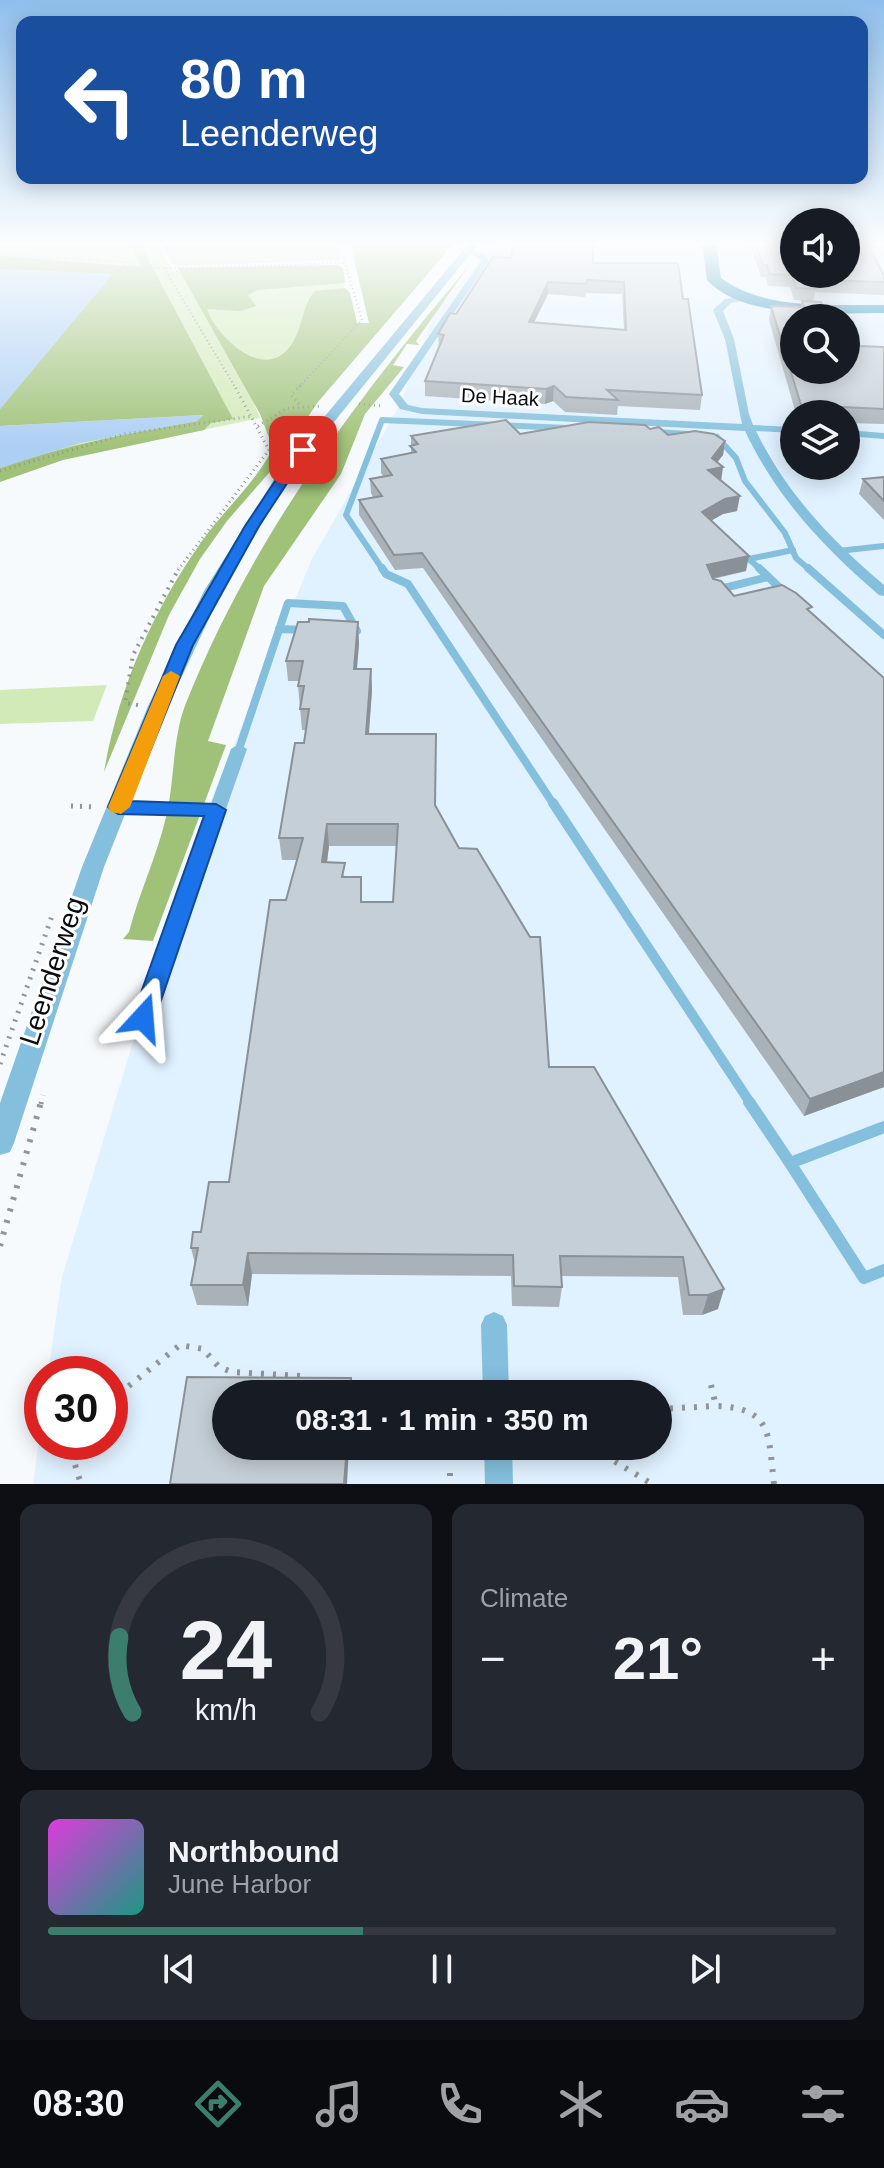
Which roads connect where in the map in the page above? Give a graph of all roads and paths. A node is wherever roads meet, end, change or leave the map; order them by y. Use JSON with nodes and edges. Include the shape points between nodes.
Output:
{"nodes":[{"id":1,"x":190,"y":311,"type":"edge"},
{"id":2,"x":359,"y":311,"type":"edge"},
{"id":3,"x":418,"y":311,"type":"edge"},
{"id":4,"x":451,"y":311,"type":"edge"},
{"id":5,"x":734,"y":311,"type":"edge"},
{"id":6,"x":361,"y":393,"type":"dead end"},
{"id":7,"x":299,"y":404,"type":"junction"},
{"id":8,"x":352,"y":404,"type":"dead end"},
{"id":9,"x":324,"y":406,"type":"dead end"},
{"id":10,"x":253,"y":416,"type":"junction"},
{"id":11,"x":258,"y":426,"type":"junction"},
{"id":12,"x":748,"y":427,"type":"junction"},
{"id":13,"x":780,"y":429,"type":"edge"},
{"id":14,"x":860,"y":434,"type":"edge"},
{"id":15,"x":884,"y":436,"type":"edge"},
{"id":16,"x":0,"y":471,"type":"edge"},
{"id":17,"x":884,"y":546,"type":"edge"},
{"id":18,"x":793,"y":550,"type":"junction"},
{"id":19,"x":838,"y":551,"type":"junction"},
{"id":20,"x":768,"y":577,"type":"junction"},
{"id":21,"x":716,"y":590,"type":"edge"},
{"id":22,"x":884,"y":592,"type":"edge"},
{"id":23,"x":791,"y":599,"type":"edge"},
{"id":24,"x":279,"y":629,"type":"junction"},
{"id":25,"x":316,"y":631,"type":"edge"},
{"id":26,"x":343,"y":632,"type":"edge"},
{"id":27,"x":884,"y":635,"type":"edge"},
{"id":28,"x":141,"y":705,"type":"dead end"},
{"id":29,"x":239,"y":749,"type":"joint"},
{"id":30,"x":118,"y":807,"type":"junction"},
{"id":31,"x":216,"y":810,"type":"junction"},
{"id":32,"x":143,"y":1018,"type":"dead end"},
{"id":33,"x":47,"y":1080,"type":"dead end"},
{"id":34,"x":884,"y":1127,"type":"edge"},
{"id":35,"x":0,"y":1143,"type":"edge"},
{"id":36,"x":790,"y":1163,"type":"junction"},
{"id":37,"x":0,"y":1246,"type":"edge"},
{"id":38,"x":884,"y":1270,"type":"edge"},
{"id":39,"x":494,"y":1325,"type":"dead end"},
{"id":40,"x":301,"y":1376,"type":"edge"},
{"id":41,"x":496,"y":1380,"type":"edge"},
{"id":42,"x":711,"y":1385,"type":"dead end"},
{"id":43,"x":128,"y":1387,"type":"edge"},
{"id":44,"x":716,"y":1406,"type":"junction"},
{"id":45,"x":672,"y":1408,"type":"edge"},
{"id":46,"x":74,"y":1460,"type":"edge"},
{"id":47,"x":498,"y":1460,"type":"edge"},
{"id":48,"x":612,"y":1460,"type":"edge"},
{"id":49,"x":450,"y":1473,"type":"dead end"},
{"id":50,"x":81,"y":1484,"type":"edge"},
{"id":51,"x":450,"y":1484,"type":"edge"},
{"id":52,"x":499,"y":1484,"type":"edge"},
{"id":53,"x":652,"y":1484,"type":"edge"},
{"id":54,"x":774,"y":1484,"type":"edge"}],
"edges":[{"from":1,"to":10,"type":"path"},
{"from":2,"to":7,"type":"path","via":[[362,320],[291,395]]},
{"from":3,"to":30,"type":"street","name":"Leenderweg","via":[[285,473],[185,645]]},
{"from":4,"to":12,"type":"street","name":"De Haak","via":[[394,394],[404,407]]},
{"from":5,"to":12,"type":"street","via":[[724,320]]},
{"from":6,"to":8,"type":"path"},
{"from":7,"to":9,"type":"path"},
{"from":7,"to":11,"type":"path","via":[[270,413]]},
{"from":10,"to":11,"type":"path"},
{"from":10,"to":16,"type":"path","via":[[100,441]]},
{"from":11,"to":28,"type":"path","via":[[267,442],[266,457],[177,571],[138,644],[123,687],[125,703]]},
{"from":12,"to":13,"type":"street","name":"De Haak"},
{"from":12,"to":19,"type":"street","via":[[779,481]]},
{"from":14,"to":15,"type":"street"},
{"from":17,"to":19,"type":"lane"},
{"from":18,"to":20,"type":"lane","via":[[749,559]]},
{"from":18,"to":27,"type":"lane"},
{"from":18,"to":36,"type":"lane","via":[[723,441],[695,434],[382,420],[346,515],[386,574],[408,584],[417,596]]},
{"from":19,"to":22,"type":"street"},
{"from":20,"to":21,"type":"lane"},
{"from":20,"to":23,"type":"lane"},
{"from":24,"to":25,"type":"lane"},
{"from":24,"to":26,"type":"lane","via":[[288,603],[317,604],[343,606],[358,632]]},
{"from":24,"to":29,"type":"lane"},
{"from":29,"to":31,"type":"street"},
{"from":30,"to":31,"type":"street"},
{"from":30,"to":35,"type":"street","name":"Leenderweg","via":[[67,939]]},
{"from":31,"to":32,"type":"street"},
{"from":33,"to":37,"type":"path","name":"Leenderweg"},
{"from":34,"to":36,"type":"lane"},
{"from":36,"to":38,"type":"lane","via":[[864,1278]]},
{"from":39,"to":41,"type":"street"},
{"from":40,"to":43,"type":"path","via":[[232,1372],[219,1367],[203,1349],[180,1345]]},
{"from":42,"to":44,"type":"path"},
{"from":44,"to":45,"type":"path"},
{"from":44,"to":54,"type":"path","via":[[745,1405],[758,1414]]},
{"from":46,"to":50,"type":"path"},
{"from":47,"to":52,"type":"street"},
{"from":48,"to":53,"type":"path"},
{"from":49,"to":51,"type":"path"}]}
